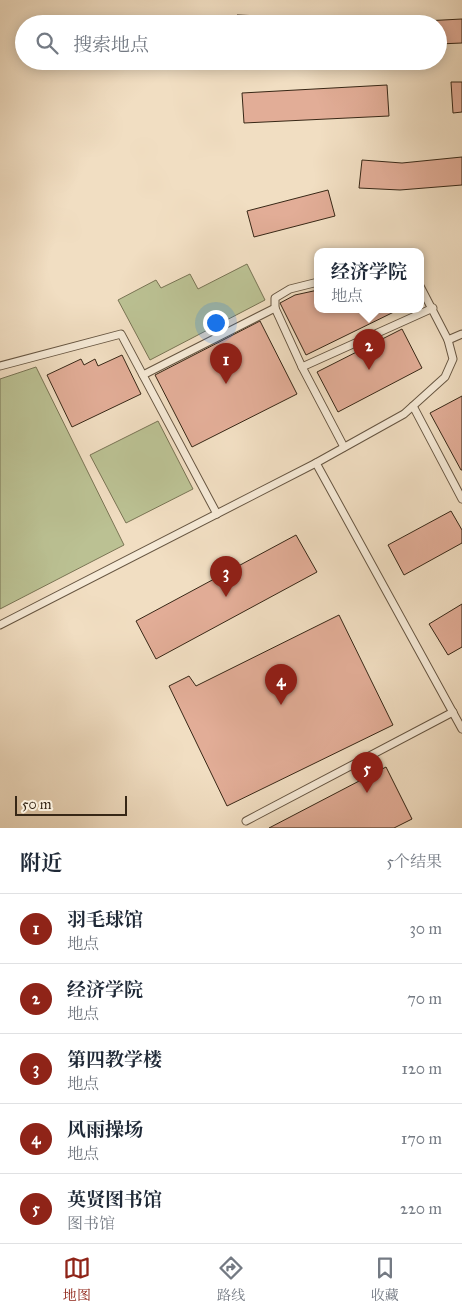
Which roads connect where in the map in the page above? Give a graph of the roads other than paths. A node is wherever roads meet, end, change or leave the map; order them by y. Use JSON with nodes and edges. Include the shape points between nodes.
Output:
{"nodes":[{"id":1,"x":314,"y":283,"type":"edge"},
{"id":2,"x":424,"y":293,"type":"edge"},
{"id":3,"x":275,"y":308,"type":"junction"},
{"id":4,"x":433,"y":308,"type":"junction"},
{"id":5,"x":424,"y":312,"type":"edge"},
{"id":6,"x":422,"y":313,"type":"edge"},
{"id":7,"x":462,"y":334,"type":"edge"},
{"id":8,"x":448,"y":340,"type":"junction"},
{"id":9,"x":0,"y":366,"type":"edge"},
{"id":10,"x":302,"y":367,"type":"junction"},
{"id":11,"x":143,"y":375,"type":"junction"},
{"id":12,"x":413,"y":406,"type":"junction"},
{"id":13,"x":344,"y":447,"type":"junction"},
{"id":14,"x":316,"y":463,"type":"junction"},
{"id":15,"x":462,"y":499,"type":"edge"},
{"id":16,"x":217,"y":514,"type":"junction"},
{"id":17,"x":0,"y":625,"type":"edge"},
{"id":18,"x":453,"y":712,"type":"junction"},
{"id":19,"x":462,"y":729,"type":"edge"},
{"id":20,"x":246,"y":821,"type":"dead end"}],
"edges":[{"from":1,"to":3,"type":"lane","via":[[290,289],[275,298]]},
{"from":2,"to":4,"type":"lane"},
{"from":3,"to":10,"type":"lane"},
{"from":3,"to":11,"type":"lane"},
{"from":4,"to":5,"type":"lane"},
{"from":4,"to":8,"type":"lane"},
{"from":6,"to":10,"type":"lane"},
{"from":7,"to":8,"type":"lane"},
{"from":8,"to":12,"type":"lane","via":[[453,359],[445,377]]},
{"from":9,"to":11,"type":"lane","via":[[121,334]]},
{"from":10,"to":13,"type":"lane"},
{"from":11,"to":16,"type":"lane"},
{"from":12,"to":13,"type":"lane"},
{"from":12,"to":15,"type":"lane"},
{"from":13,"to":14,"type":"lane"},
{"from":14,"to":16,"type":"lane"},
{"from":14,"to":18,"type":"lane"},
{"from":16,"to":17,"type":"lane"},
{"from":18,"to":19,"type":"lane"},
{"from":18,"to":20,"type":"lane"}]}
